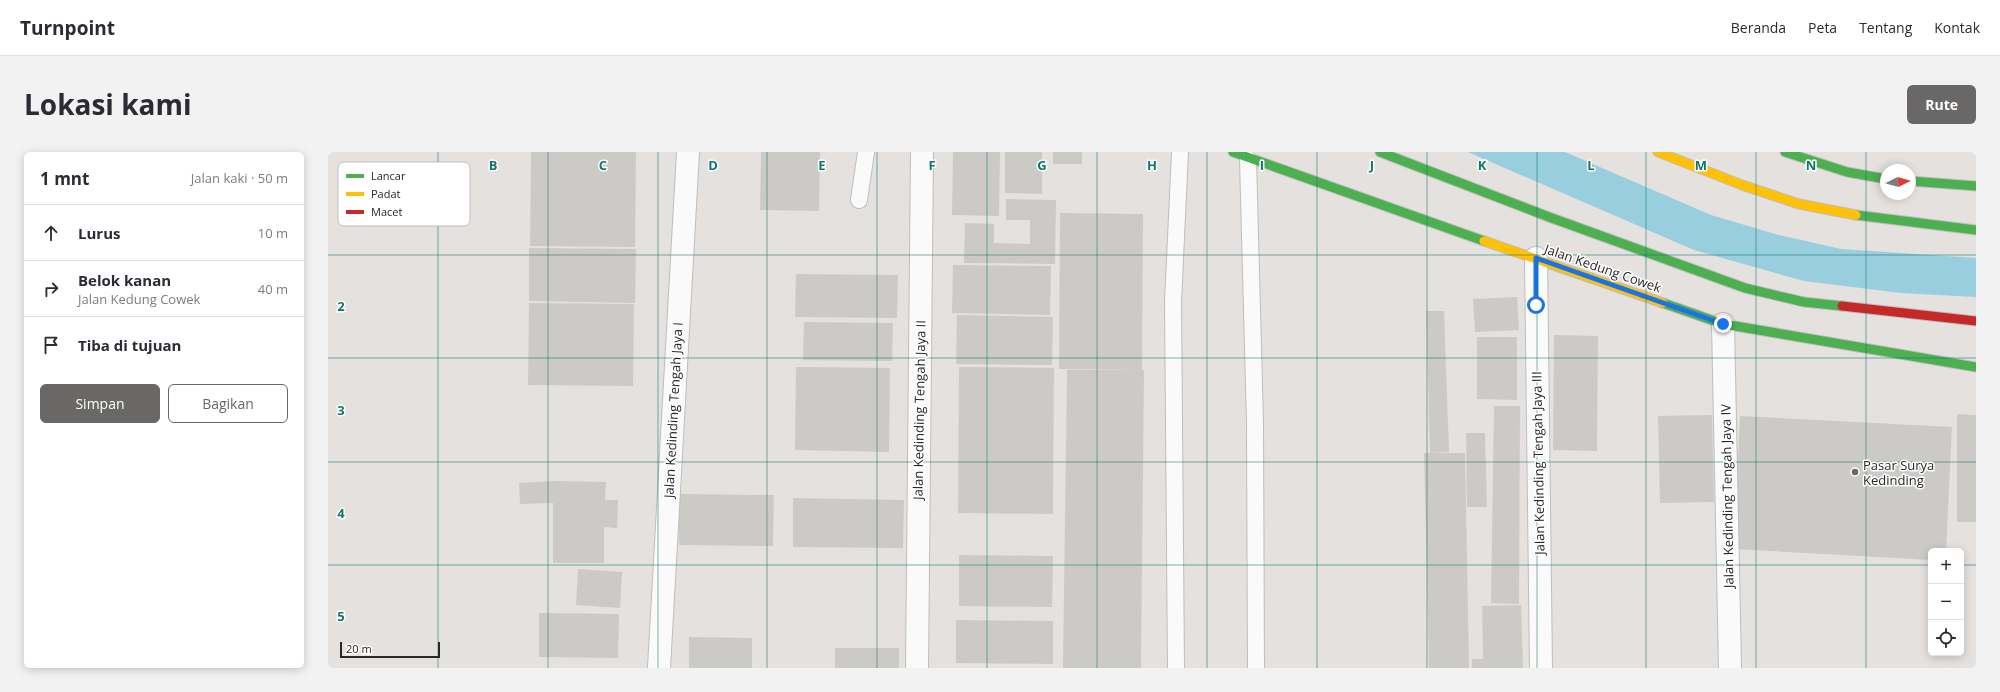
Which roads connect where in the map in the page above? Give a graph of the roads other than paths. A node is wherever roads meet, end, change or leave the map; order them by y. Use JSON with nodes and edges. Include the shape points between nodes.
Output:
{"nodes":[{"id":1,"x":688,"y":152,"type":"edge"},
{"id":2,"x":866,"y":152,"type":"edge"},
{"id":3,"x":922,"y":152,"type":"edge"},
{"id":4,"x":1180,"y":152,"type":"edge"},
{"id":5,"x":1233,"y":152,"type":"edge"},
{"id":6,"x":1380,"y":152,"type":"edge"},
{"id":7,"x":1658,"y":152,"type":"edge"},
{"id":8,"x":1785,"y":152,"type":"edge"},
{"id":9,"x":1248,"y":158,"type":"junction"},
{"id":10,"x":1880,"y":179,"type":"edge"},
{"id":11,"x":1916,"y":181,"type":"edge"},
{"id":12,"x":1976,"y":186,"type":"edge"},
{"id":13,"x":859,"y":200,"type":"dead end"},
{"id":14,"x":1976,"y":230,"type":"edge"},
{"id":15,"x":1536,"y":258,"type":"junction"},
{"id":16,"x":1976,"y":321,"type":"edge"},
{"id":17,"x":1723,"y":324,"type":"junction"},
{"id":18,"x":1976,"y":367,"type":"edge"},
{"id":19,"x":659,"y":668,"type":"edge"},
{"id":20,"x":917,"y":668,"type":"edge"},
{"id":21,"x":1176,"y":668,"type":"edge"},
{"id":22,"x":1256,"y":668,"type":"edge"},
{"id":23,"x":1541,"y":668,"type":"edge"},
{"id":24,"x":1730,"y":668,"type":"edge"}],
"edges":[{"from":1,"to":19,"type":"street","name":"Jalan Kedinding Tengah Jaya I"},
{"from":2,"to":13,"type":"lane"},
{"from":3,"to":20,"type":"street","name":"Jalan Kedinding Tengah Jaya II"},
{"from":4,"to":21,"type":"lane","via":[[1173,302]]},
{"from":5,"to":9,"type":"main road","name":"Jalan Kedung Cowek"},
{"from":6,"to":16,"type":"main road","via":[[1745,288],[1804,302]]},
{"from":7,"to":14,"type":"main road","via":[[1799,204],[1875,219]]},
{"from":8,"to":10,"type":"main road","via":[[1861,177]]},
{"from":9,"to":15,"type":"main road","name":"Jalan Kedung Cowek"},
{"from":9,"to":22,"type":"lane","via":[[1255,423]]},
{"from":11,"to":12,"type":"main road"},
{"from":15,"to":17,"type":"main road","name":"Jalan Kedung Cowek"},
{"from":15,"to":23,"type":"street","name":"Jalan Kedinding Tengah Jaya III"},
{"from":17,"to":18,"type":"main road","name":"Jalan Kedung Cowek"},
{"from":17,"to":24,"type":"street","name":"Jalan Kedinding Tengah Jaya IV"}]}
